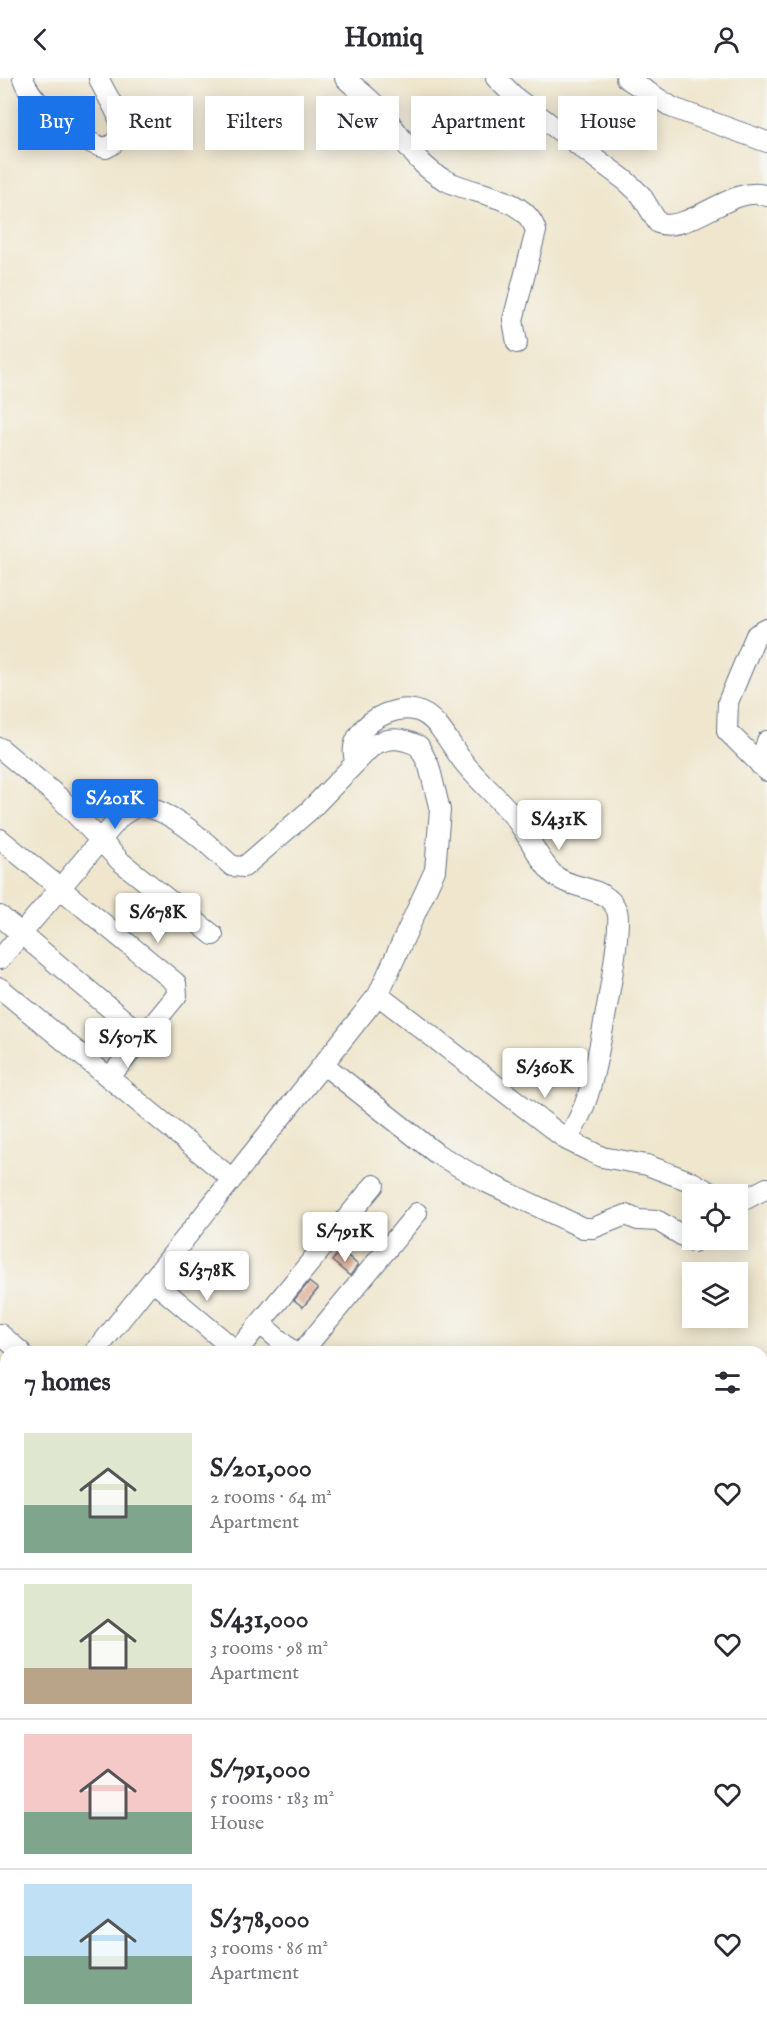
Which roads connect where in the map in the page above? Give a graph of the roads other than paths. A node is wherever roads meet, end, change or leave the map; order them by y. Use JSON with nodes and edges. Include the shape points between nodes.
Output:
{"nodes":[{"id":1,"x":23,"y":78,"type":"edge"},
{"id":2,"x":99,"y":78,"type":"edge"},
{"id":3,"x":345,"y":78,"type":"edge"},
{"id":4,"x":496,"y":78,"type":"edge"},
{"id":5,"x":626,"y":78,"type":"edge"},
{"id":6,"x":767,"y":142,"type":"edge"},
{"id":7,"x":767,"y":196,"type":"edge"},
{"id":8,"x":517,"y":343,"type":"dead end"},
{"id":9,"x":767,"y":630,"type":"edge"},
{"id":10,"x":767,"y":741,"type":"edge"},
{"id":11,"x":0,"y":748,"type":"edge"},
{"id":12,"x":356,"y":763,"type":"junction"},
{"id":13,"x":764,"y":768,"type":"edge"},
{"id":14,"x":0,"y":839,"type":"edge"},
{"id":15,"x":99,"y":841,"type":"junction"},
{"id":16,"x":60,"y":888,"type":"junction"},
{"id":17,"x":0,"y":916,"type":"edge"},
{"id":18,"x":21,"y":934,"type":"junction"},
{"id":19,"x":213,"y":934,"type":"dead end"},
{"id":20,"x":0,"y":959,"type":"edge"},
{"id":21,"x":0,"y":988,"type":"edge"},
{"id":22,"x":378,"y":995,"type":"junction"},
{"id":23,"x":143,"y":1036,"type":"junction"},
{"id":24,"x":323,"y":1064,"type":"junction"},
{"id":25,"x":109,"y":1078,"type":"junction"},
{"id":26,"x":567,"y":1140,"type":"junction"},
{"id":27,"x":232,"y":1179,"type":"junction"},
{"id":28,"x":696,"y":1184,"type":"edge"},
{"id":29,"x":374,"y":1185,"type":"dead end"},
{"id":30,"x":767,"y":1188,"type":"edge"},
{"id":31,"x":748,"y":1198,"type":"edge"},
{"id":32,"x":417,"y":1213,"type":"dead end"},
{"id":33,"x":682,"y":1235,"type":"edge"},
{"id":34,"x":153,"y":1281,"type":"junction"},
{"id":35,"x":261,"y":1324,"type":"junction"},
{"id":36,"x":0,"y":1334,"type":"edge"},
{"id":37,"x":14,"y":1346,"type":"edge"},
{"id":38,"x":100,"y":1346,"type":"edge"},
{"id":39,"x":231,"y":1346,"type":"edge"},
{"id":40,"x":241,"y":1346,"type":"edge"},
{"id":41,"x":286,"y":1346,"type":"edge"},
{"id":42,"x":307,"y":1346,"type":"edge"}],
"edges":[{"from":1,"to":2,"type":"street","via":[[36,103],[79,138],[106,148],[120,134],[116,108]]},
{"from":3,"to":8,"type":"street","via":[[379,108],[417,161],[444,180],[507,201],[532,219],[536,231],[513,320]]},
{"from":4,"to":7,"type":"street","via":[[517,99],[626,181],[641,195],[658,223],[675,226],[730,200]]},
{"from":5,"to":6,"type":"street","via":[[673,108]]},
{"from":9,"to":13,"type":"street","via":[[756,635],[728,702],[727,731]]},
{"from":10,"to":13,"type":"street"},
{"from":11,"to":15,"type":"street","via":[[62,799]]},
{"from":12,"to":15,"type":"street","via":[[310,810],[244,867],[232,866],[200,838],[152,807],[138,805],[121,816]]},
{"from":12,"to":22,"type":"street","via":[[383,740],[397,738],[419,746],[429,766],[440,810],[435,870]]},
{"from":12,"to":26,"type":"street","via":[[352,751],[355,741],[374,720],[401,710],[427,716],[514,817],[554,875],[600,894],[616,908],[619,919],[592,1082]]},
{"from":14,"to":16,"type":"street"},
{"from":15,"to":16,"type":"street"},
{"from":15,"to":19,"type":"street"},
{"from":16,"to":18,"type":"street"},
{"from":16,"to":23,"type":"street","via":[[176,983],[177,995]]},
{"from":17,"to":18,"type":"street"},
{"from":18,"to":20,"type":"street"},
{"from":18,"to":23,"type":"street"},
{"from":21,"to":25,"type":"street"},
{"from":22,"to":24,"type":"street"},
{"from":22,"to":26,"type":"street"},
{"from":23,"to":25,"type":"street"},
{"from":24,"to":27,"type":"street"},
{"from":24,"to":33,"type":"street","via":[[437,1154],[524,1201],[583,1228],[626,1215],[658,1221]]},
{"from":25,"to":27,"type":"street"},
{"from":26,"to":28,"type":"street","via":[[602,1157],[647,1165]]},
{"from":27,"to":34,"type":"street"},
{"from":29,"to":35,"type":"street"},
{"from":30,"to":31,"type":"street"},
{"from":32,"to":42,"type":"street"},
{"from":34,"to":38,"type":"street"},
{"from":34,"to":39,"type":"street"},
{"from":35,"to":40,"type":"street"},
{"from":35,"to":41,"type":"street"},
{"from":36,"to":37,"type":"street"}]}
